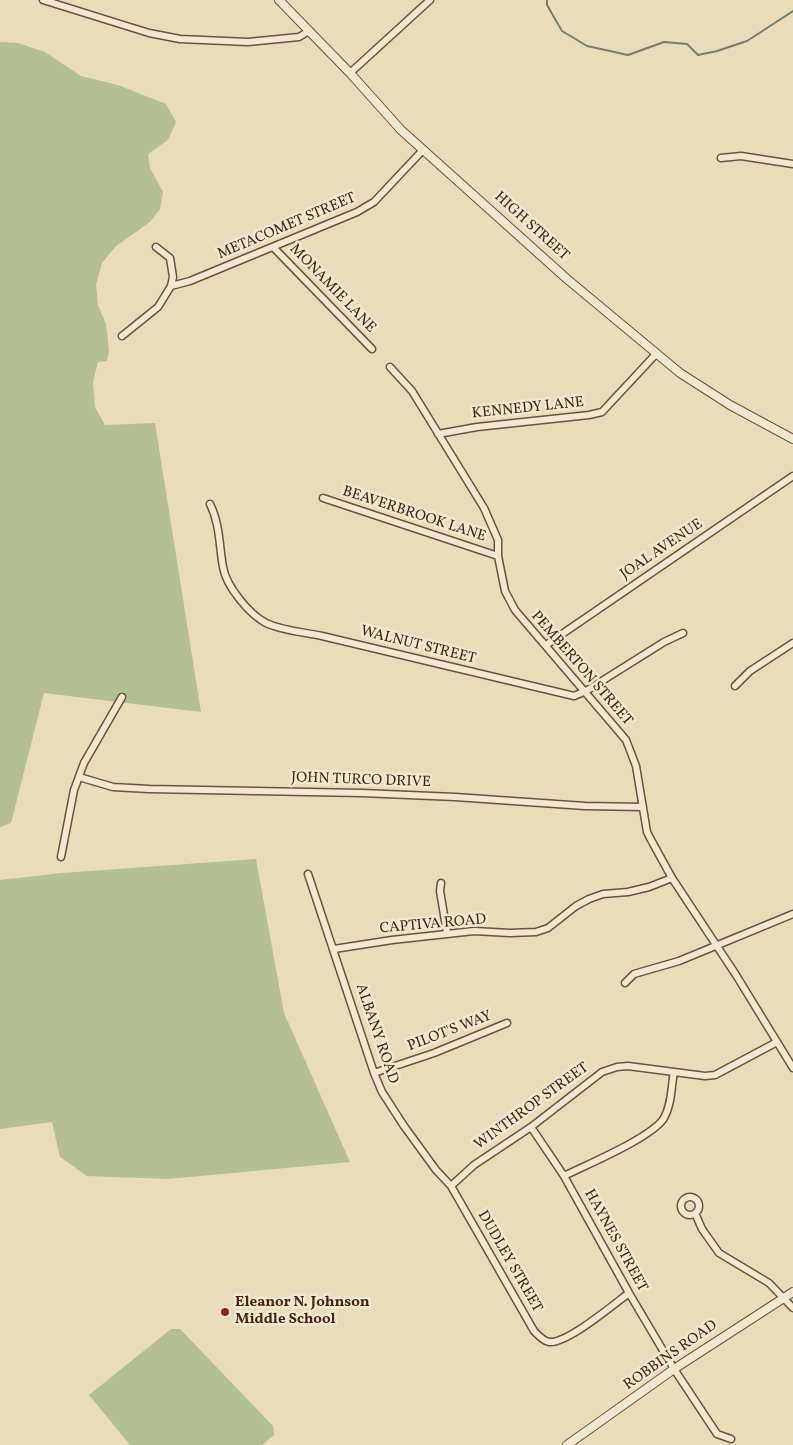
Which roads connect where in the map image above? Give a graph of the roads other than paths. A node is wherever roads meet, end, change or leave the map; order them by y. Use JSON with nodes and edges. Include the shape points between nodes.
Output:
{"nodes":[{"id":1,"x":43,"y":0,"type":"edge"},
{"id":2,"x":279,"y":0,"type":"edge"},
{"id":3,"x":430,"y":0,"type":"edge"},
{"id":4,"x":309,"y":31,"type":"junction"},
{"id":5,"x":350,"y":73,"type":"junction"},
{"id":6,"x":422,"y":150,"type":"junction"},
{"id":7,"x":722,"y":158,"type":"dead end"},
{"id":8,"x":793,"y":164,"type":"edge"},
{"id":9,"x":156,"y":247,"type":"dead end"},
{"id":10,"x":274,"y":247,"type":"junction"},
{"id":11,"x":171,"y":286,"type":"junction"},
{"id":12,"x":122,"y":336,"type":"dead end"},
{"id":13,"x":372,"y":349,"type":"dead end"},
{"id":14,"x":656,"y":354,"type":"junction"},
{"id":15,"x":390,"y":367,"type":"dead end"},
{"id":16,"x":438,"y":434,"type":"junction"},
{"id":17,"x":793,"y":439,"type":"edge"},
{"id":18,"x":793,"y":476,"type":"edge"},
{"id":19,"x":323,"y":498,"type":"dead end"},
{"id":20,"x":210,"y":504,"type":"dead end"},
{"id":21,"x":498,"y":556,"type":"junction"},
{"id":22,"x":683,"y":633,"type":"dead end"},
{"id":23,"x":793,"y":643,"type":"edge"},
{"id":24,"x":546,"y":645,"type":"junction"},
{"id":25,"x":735,"y":686,"type":"dead end"},
{"id":26,"x":586,"y":691,"type":"junction"},
{"id":27,"x":122,"y":697,"type":"dead end"},
{"id":28,"x":79,"y":777,"type":"junction"},
{"id":29,"x":643,"y":807,"type":"junction"},
{"id":30,"x":61,"y":857,"type":"dead end"},
{"id":31,"x":308,"y":874,"type":"dead end"},
{"id":32,"x":672,"y":878,"type":"junction"},
{"id":33,"x":441,"y":883,"type":"dead end"},
{"id":34,"x":793,"y":914,"type":"edge"},
{"id":35,"x":447,"y":933,"type":"junction"},
{"id":36,"x":716,"y":945,"type":"junction"},
{"id":37,"x":334,"y":949,"type":"junction"},
{"id":38,"x":625,"y":983,"type":"dead end"},
{"id":39,"x":507,"y":1023,"type":"dead end"},
{"id":40,"x":777,"y":1042,"type":"junction"},
{"id":41,"x":793,"y":1068,"type":"edge"},
{"id":42,"x":674,"y":1072,"type":"junction"},
{"id":43,"x":374,"y":1073,"type":"junction"},
{"id":44,"x":531,"y":1126,"type":"junction"},
{"id":45,"x":564,"y":1176,"type":"junction"},
{"id":46,"x":451,"y":1186,"type":"junction"},
{"id":47,"x":695,"y":1213,"type":"dead end"},
{"id":48,"x":793,"y":1292,"type":"edge"},
{"id":49,"x":629,"y":1293,"type":"junction"},
{"id":50,"x":784,"y":1297,"type":"junction"},
{"id":51,"x":793,"y":1308,"type":"edge"},
{"id":52,"x":674,"y":1369,"type":"junction"},
{"id":53,"x":731,"y":1440,"type":"dead end"},
{"id":54,"x":567,"y":1445,"type":"edge"}],
"edges":[{"from":1,"to":4,"type":"street","via":[[149,33],[180,39],[248,42],[299,37]]},
{"from":2,"to":4,"type":"street","name":"HIGH STREET"},
{"from":3,"to":5,"type":"street"},
{"from":4,"to":5,"type":"street","name":"HIGH STREET"},
{"from":5,"to":6,"type":"street","name":"HIGH STREET"},
{"from":6,"to":10,"type":"street","name":"METACOMET STREET","via":[[374,202]]},
{"from":6,"to":14,"type":"street","name":"HIGH STREET"},
{"from":7,"to":8,"type":"street","via":[[741,156]]},
{"from":9,"to":11,"type":"street","via":[[170,258]]},
{"from":10,"to":11,"type":"street","name":"METACOMET STREET"},
{"from":10,"to":13,"type":"street","name":"MONAMIE LANE"},
{"from":11,"to":12,"type":"street","via":[[158,307]]},
{"from":14,"to":16,"type":"street","name":"KENNEDY LANE","via":[[602,412]]},
{"from":14,"to":17,"type":"street","name":"HIGH STREET","via":[[725,402]]},
{"from":15,"to":16,"type":"street","name":"PEMBERTON STREET","via":[[412,391]]},
{"from":16,"to":21,"type":"street","name":"PEMBERTON STREET","via":[[484,508],[498,540]]},
{"from":18,"to":24,"type":"street","name":"JOAL AVENUE"},
{"from":19,"to":21,"type":"street","name":"BEAVERBROOK LANE"},
{"from":20,"to":26,"type":"street","name":"WALNUT STREET","via":[[217,524],[224,577],[232,591],[269,624],[570,696]]},
{"from":21,"to":24,"type":"street","name":"PEMBERTON STREET","via":[[505,591],[521,618]]},
{"from":22,"to":26,"type":"street","name":"WALNUT STREET"},
{"from":23,"to":25,"type":"street","via":[[750,671]]},
{"from":24,"to":26,"type":"street","name":"PEMBERTON STREET"},
{"from":26,"to":29,"type":"street","name":"PEMBERTON STREET","via":[[626,740],[636,766]]},
{"from":27,"to":28,"type":"street"},
{"from":28,"to":29,"type":"street","name":"JOHN TURCO DRIVE","via":[[113,787],[149,789],[362,793]]},
{"from":28,"to":30,"type":"street"},
{"from":29,"to":32,"type":"street","name":"PEMBERTON STREET","via":[[647,832]]},
{"from":31,"to":37,"type":"street","name":"ALBANY ROAD"},
{"from":32,"to":35,"type":"street","name":"CAPTIVA ROAD","via":[[649,887],[589,899],[548,928],[536,932]]},
{"from":32,"to":36,"type":"street","name":"PEMBERTON STREET"},
{"from":33,"to":35,"type":"street"},
{"from":34,"to":36,"type":"street"},
{"from":35,"to":37,"type":"street","name":"CAPTIVA ROAD"},
{"from":36,"to":38,"type":"street","via":[[634,974]]},
{"from":36,"to":40,"type":"street","name":"PEMBERTON STREET"},
{"from":37,"to":43,"type":"street","name":"ALBANY ROAD"},
{"from":39,"to":43,"type":"street","name":"PILOT'S WAY"},
{"from":40,"to":41,"type":"street","name":"PEMBERTON STREET"},
{"from":40,"to":42,"type":"street","name":"WINTHROP STREET","via":[[715,1074]]},
{"from":42,"to":44,"type":"street","name":"WINTHROP STREET","via":[[628,1066],[602,1072]]},
{"from":42,"to":45,"type":"street","via":[[669,1105],[658,1126],[630,1144]]},
{"from":43,"to":46,"type":"street","name":"ALBANY ROAD","via":[[404,1126]]},
{"from":44,"to":45,"type":"street","name":"HAYNES STREET"},
{"from":44,"to":46,"type":"street","name":"WINTHROP STREET","via":[[474,1165]]},
{"from":45,"to":49,"type":"street","name":"HAYNES STREET"},
{"from":46,"to":49,"type":"street","name":"DUDLEY STREET","via":[[534,1331],[542,1339],[552,1342],[576,1332]]},
{"from":47,"to":50,"type":"street","via":[[719,1253],[769,1283]]},
{"from":48,"to":50,"type":"street","name":"ROBBINS ROAD"},
{"from":49,"to":52,"type":"street","name":"HAYNES STREET"},
{"from":50,"to":51,"type":"street"},
{"from":50,"to":52,"type":"street","name":"ROBBINS ROAD"},
{"from":52,"to":53,"type":"street","name":"HAYNES STREET","via":[[717,1434]]},
{"from":52,"to":54,"type":"street","name":"ROBBINS ROAD"}]}
